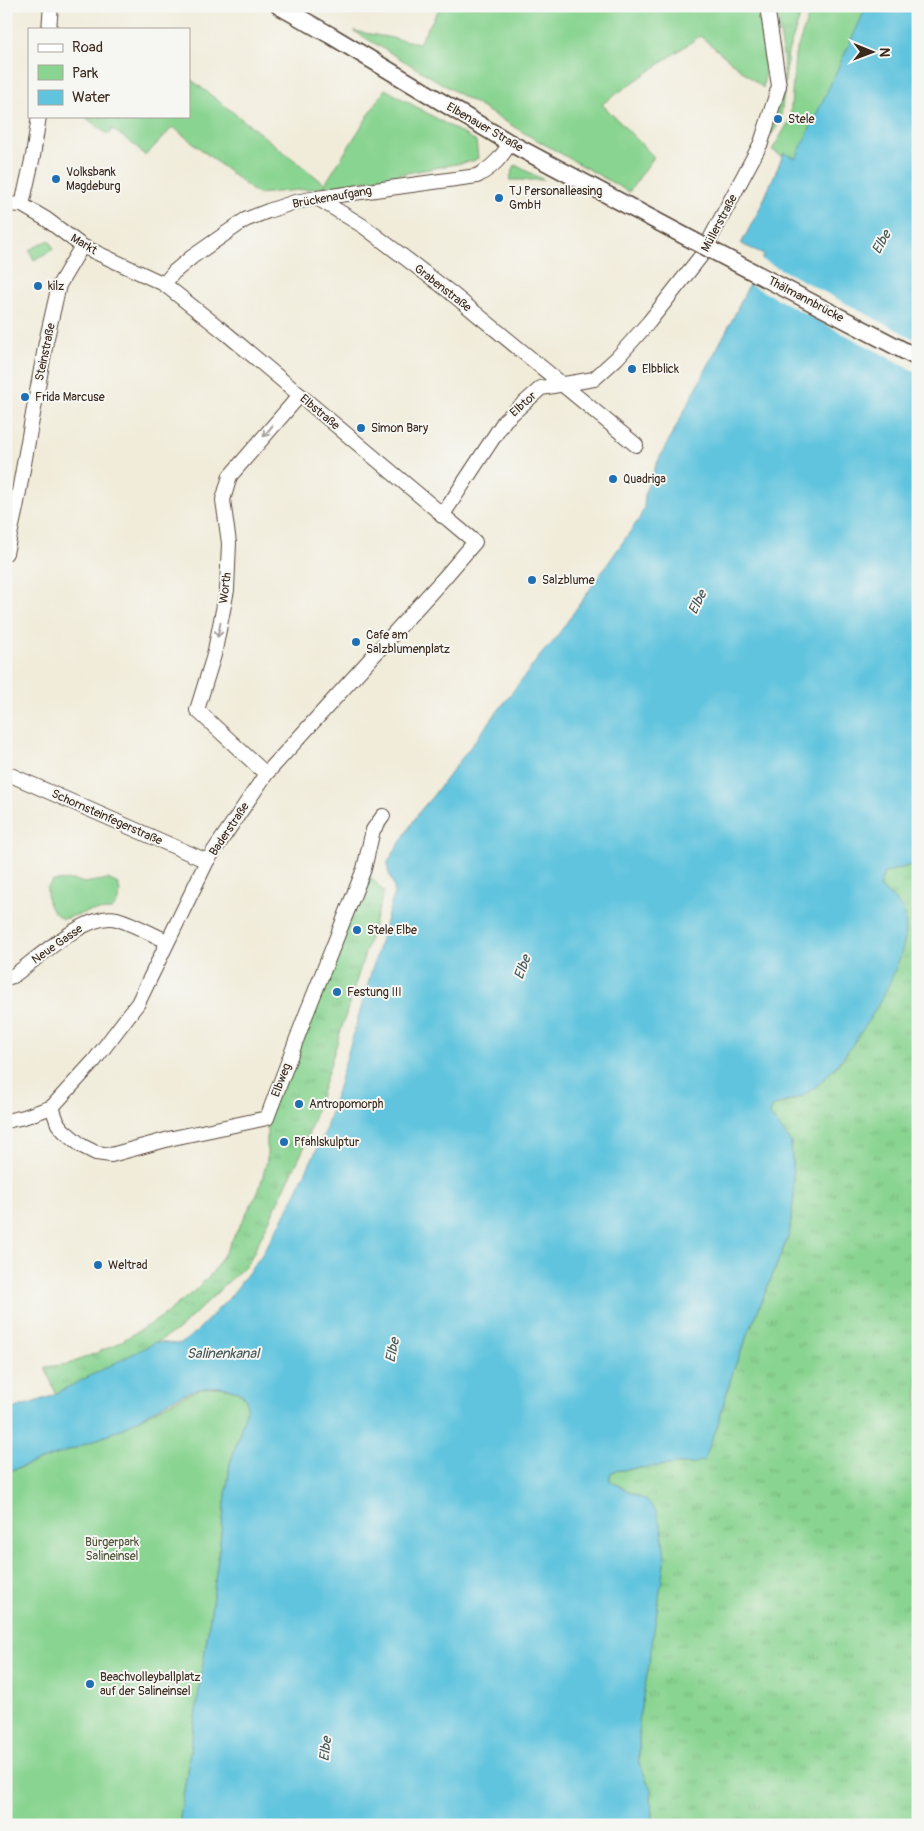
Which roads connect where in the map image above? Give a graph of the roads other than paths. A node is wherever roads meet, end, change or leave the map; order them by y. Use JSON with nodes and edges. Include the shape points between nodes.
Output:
{"nodes":[{"id":1,"x":51,"y":6,"type":"edge"},
{"id":2,"x":279,"y":6,"type":"edge"},
{"id":3,"x":767,"y":6,"type":"edge"},
{"id":4,"x":49,"y":28,"type":"edge"},
{"id":5,"x":39,"y":118,"type":"edge"},
{"id":6,"x":510,"y":143,"type":"junction"},
{"id":7,"x":317,"y":198,"type":"junction"},
{"id":8,"x":6,"y":204,"type":"edge"},
{"id":9,"x":22,"y":205,"type":"junction"},
{"id":10,"x":694,"y":241,"type":"joint"},
{"id":11,"x":82,"y":246,"type":"junction"},
{"id":12,"x":164,"y":284,"type":"junction"},
{"id":13,"x":918,"y":358,"type":"edge"},
{"id":14,"x":564,"y":385,"type":"junction"},
{"id":15,"x":300,"y":395,"type":"junction"},
{"id":16,"x":636,"y":444,"type":"dead end"},
{"id":17,"x":442,"y":516,"type":"junction"},
{"id":18,"x":475,"y":542,"type":"joint"},
{"id":19,"x":6,"y":553,"type":"edge"},
{"id":20,"x":6,"y":773,"type":"edge"},
{"id":21,"x":266,"y":774,"type":"junction"},
{"id":22,"x":383,"y":816,"type":"dead end"},
{"id":23,"x":207,"y":861,"type":"junction"},
{"id":24,"x":167,"y":941,"type":"junction"},
{"id":25,"x":6,"y":978,"type":"edge"},
{"id":26,"x":52,"y":1106,"type":"junction"},
{"id":27,"x":6,"y":1121,"type":"edge"}],
"edges":[{"from":1,"to":4,"type":"street"},
{"from":2,"to":6,"type":"street","name":"Elbenauer Straße"},
{"from":3,"to":14,"type":"street","name":"Müllerstraße","via":[[779,86],[761,143],[701,256],[617,358],[594,379]]},
{"from":5,"to":9,"type":"street"},
{"from":6,"to":7,"type":"street","name":"Brückenaufgang","via":[[500,159],[477,176]]},
{"from":6,"to":10,"type":"street","name":"Elbenauer Straße"},
{"from":7,"to":12,"type":"street","name":"Brückenaufgang","via":[[295,202],[246,220],[192,257]]},
{"from":7,"to":14,"type":"street","name":"Grabenstraße","via":[[363,226]]},
{"from":8,"to":9,"type":"street","name":"Markt"},
{"from":9,"to":11,"type":"street","name":"Markt"},
{"from":10,"to":13,"type":"street","name":"Thälmannbrücke","bridge":true},
{"from":11,"to":12,"type":"street","name":"Markt"},
{"from":11,"to":19,"type":"street","name":"Steinstraße","via":[[59,285]]},
{"from":12,"to":15,"type":"street","name":"Elbstraße"},
{"from":14,"to":16,"type":"street"},
{"from":14,"to":17,"type":"street","name":"Elbtor","via":[[541,388],[505,420]]},
{"from":15,"to":17,"type":"street","name":"Elbstraße"},
{"from":15,"to":21,"type":"street","name":"Worth","one_way":true,"via":[[230,476],[223,500],[229,543],[227,590],[214,655],[197,710]]},
{"from":17,"to":18,"type":"street","name":"Elbstraße"},
{"from":18,"to":21,"type":"street","name":"Baderstraße"},
{"from":20,"to":23,"type":"street","name":"Schornsteinfegerstraße"},
{"from":21,"to":23,"type":"street","name":"Baderstraße"},
{"from":22,"to":26,"type":"street","name":"Elbweg","via":[[373,830],[364,869],[267,1118],[111,1155],[96,1153],[82,1146],[58,1124]]},
{"from":23,"to":24,"type":"street","name":"Baderstraße"},
{"from":24,"to":25,"type":"street","name":"Neue Gasse","via":[[116,919],[99,919],[85,924]]},
{"from":24,"to":26,"type":"street","name":"Baderstraße","via":[[138,1003],[94,1061]]},
{"from":26,"to":27,"type":"street","name":"Baderstraße"}]}
